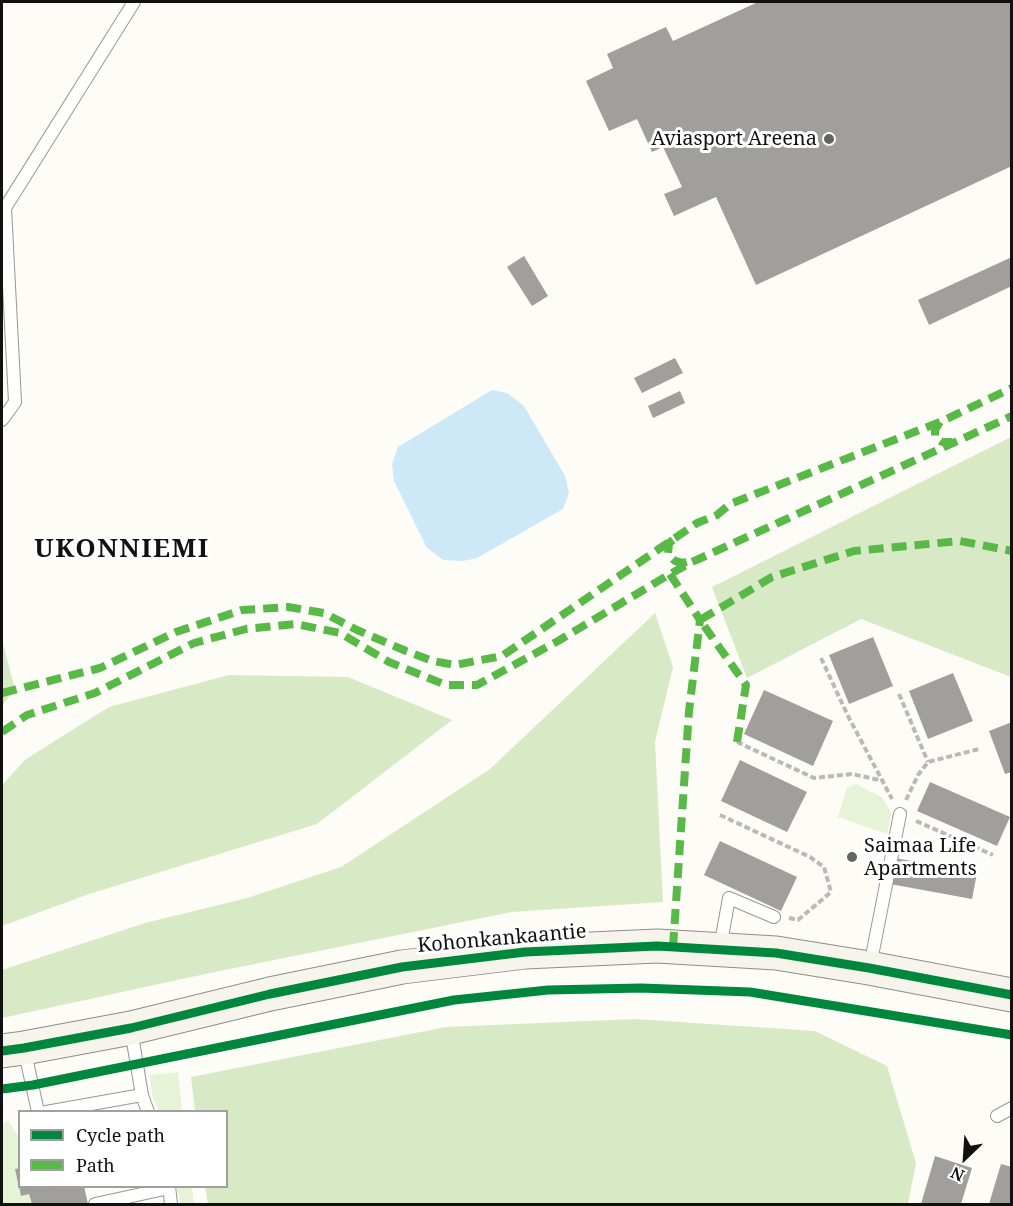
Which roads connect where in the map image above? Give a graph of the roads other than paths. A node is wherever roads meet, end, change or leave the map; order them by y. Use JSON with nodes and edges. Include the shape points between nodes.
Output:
{"nodes":[{"id":1,"x":134,"y":2,"type":"edge"},
{"id":2,"x":2,"y":420,"type":"edge"},
{"id":3,"x":900,"y":814,"type":"road end"},
{"id":4,"x":774,"y":917,"type":"road end"},
{"id":5,"x":720,"y":950,"type":"junction"},
{"id":6,"x":869,"y":968,"type":"junction"},
{"id":7,"x":1011,"y":995,"type":"edge"},
{"id":8,"x":131,"y":1029,"type":"junction"},
{"id":9,"x":13,"y":1050,"type":"edge"},
{"id":10,"x":142,"y":1095,"type":"junction"},
{"id":11,"x":1011,"y":1108,"type":"edge"},
{"id":12,"x":38,"y":1110,"type":"edge"},
{"id":13,"x":57,"y":1110,"type":"edge"},
{"id":14,"x":147,"y":1110,"type":"edge"},
{"id":15,"x":997,"y":1116,"type":"dead end"},
{"id":16,"x":165,"y":1188,"type":"edge"},
{"id":17,"x":169,"y":1188,"type":"edge"},
{"id":18,"x":95,"y":1204,"type":"edge"},
{"id":19,"x":171,"y":1204,"type":"edge"}],
"edges":[{"from":1,"to":2,"type":"lane","via":[[5,208],[15,402]]},
{"from":3,"to":6,"type":"lane"},
{"from":4,"to":5,"type":"lane","via":[[729,898]]},
{"from":5,"to":6,"type":"street","name":"Kohonkankaantie","via":[[776,953]]},
{"from":5,"to":8,"type":"street","name":"Kohonkankaantie","via":[[657,946],[525,952],[402,967],[270,994]]},
{"from":6,"to":7,"type":"street","name":"Kohonkankaantie"},
{"from":8,"to":9,"type":"street","name":"Kohonkankaantie"},
{"from":8,"to":10,"type":"lane"},
{"from":9,"to":12,"type":"lane"},
{"from":10,"to":13,"type":"lane"},
{"from":10,"to":14,"type":"lane"},
{"from":11,"to":15,"type":"lane"},
{"from":16,"to":18,"type":"lane"},
{"from":17,"to":19,"type":"lane"}]}
